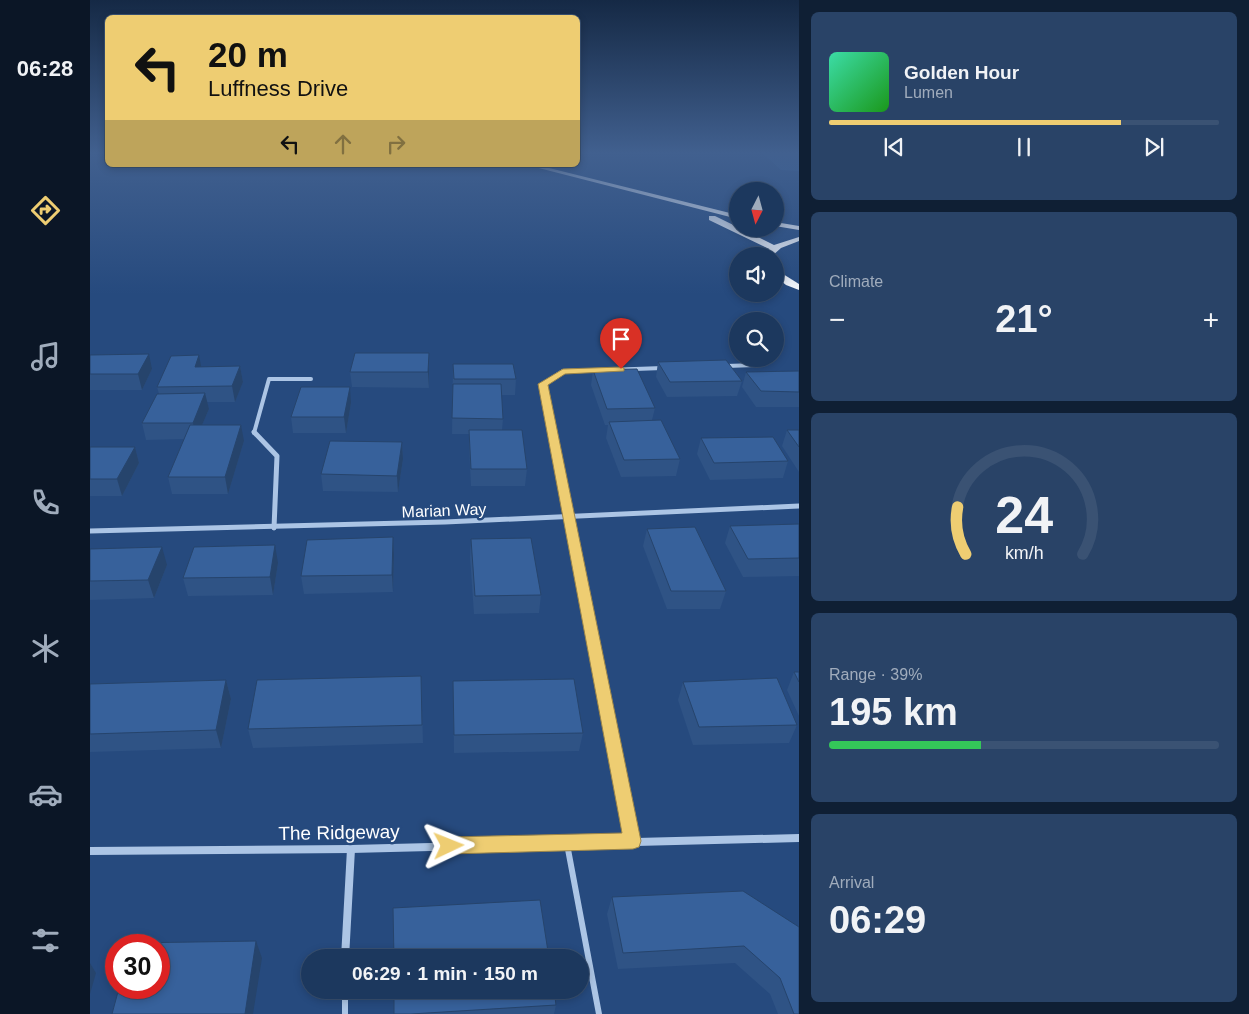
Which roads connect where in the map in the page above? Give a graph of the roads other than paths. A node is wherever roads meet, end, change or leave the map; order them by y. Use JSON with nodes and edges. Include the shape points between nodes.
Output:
{"nodes":[{"id":1,"x":664,"y":199,"type":"edge"},
{"id":2,"x":677,"y":203,"type":"junction"},
{"id":3,"x":729,"y":215,"type":"edge"},
{"id":4,"x":784,"y":226,"type":"edge"},
{"id":5,"x":799,"y":228,"type":"edge"},
{"id":6,"x":799,"y":239,"type":"edge"},
{"id":7,"x":771,"y":247,"type":"edge"},
{"id":8,"x":775,"y":247,"type":"edge"},
{"id":9,"x":784,"y":279,"type":"edge"},
{"id":10,"x":799,"y":287,"type":"edge"},
{"id":11,"x":717,"y":366,"type":"edge"},
{"id":12,"x":729,"y":366,"type":"edge"},
{"id":13,"x":669,"y":368,"type":"edge"},
{"id":14,"x":311,"y":379,"type":"dead end"},
{"id":15,"x":799,"y":506,"type":"edge"},
{"id":16,"x":568,"y":519,"type":"junction"},
{"id":17,"x":274,"y":528,"type":"junction"},
{"id":18,"x":90,"y":531,"type":"edge"},
{"id":19,"x":799,"y":838,"type":"edge"},
{"id":20,"x":633,"y":841,"type":"junction"},
{"id":21,"x":567,"y":843,"type":"junction"},
{"id":22,"x":351,"y":848,"type":"junction"},
{"id":23,"x":90,"y":851,"type":"edge"},
{"id":24,"x":345,"y":949,"type":"edge"},
{"id":25,"x":345,"y":999,"type":"edge"},
{"id":26,"x":345,"y":1014,"type":"edge"},
{"id":27,"x":599,"y":1014,"type":"edge"}],
"edges":[{"from":1,"to":2,"type":"highway"},
{"from":2,"to":3,"type":"highway"},
{"from":2,"to":7,"type":"highway"},
{"from":4,"to":5,"type":"highway"},
{"from":6,"to":8,"type":"highway"},
{"from":9,"to":10,"type":"highway"},
{"from":11,"to":12,"type":"street"},
{"from":13,"to":16,"type":"street","via":[[563,371],[543,384]]},
{"from":14,"to":17,"type":"street","via":[[268,378],[263,394],[254,433],[277,456]]},
{"from":15,"to":16,"type":"street","name":"Marian Way"},
{"from":16,"to":17,"type":"street","name":"Marian Way"},
{"from":16,"to":20,"type":"street"},
{"from":17,"to":18,"type":"street","name":"Marian Way"},
{"from":19,"to":20,"type":"street","name":"The Ridgeway"},
{"from":20,"to":21,"type":"street","name":"The Ridgeway"},
{"from":21,"to":22,"type":"street","name":"The Ridgeway"},
{"from":21,"to":27,"type":"lane"},
{"from":22,"to":23,"type":"street","name":"The Ridgeway"},
{"from":22,"to":24,"type":"street"},
{"from":25,"to":26,"type":"lane"}]}
